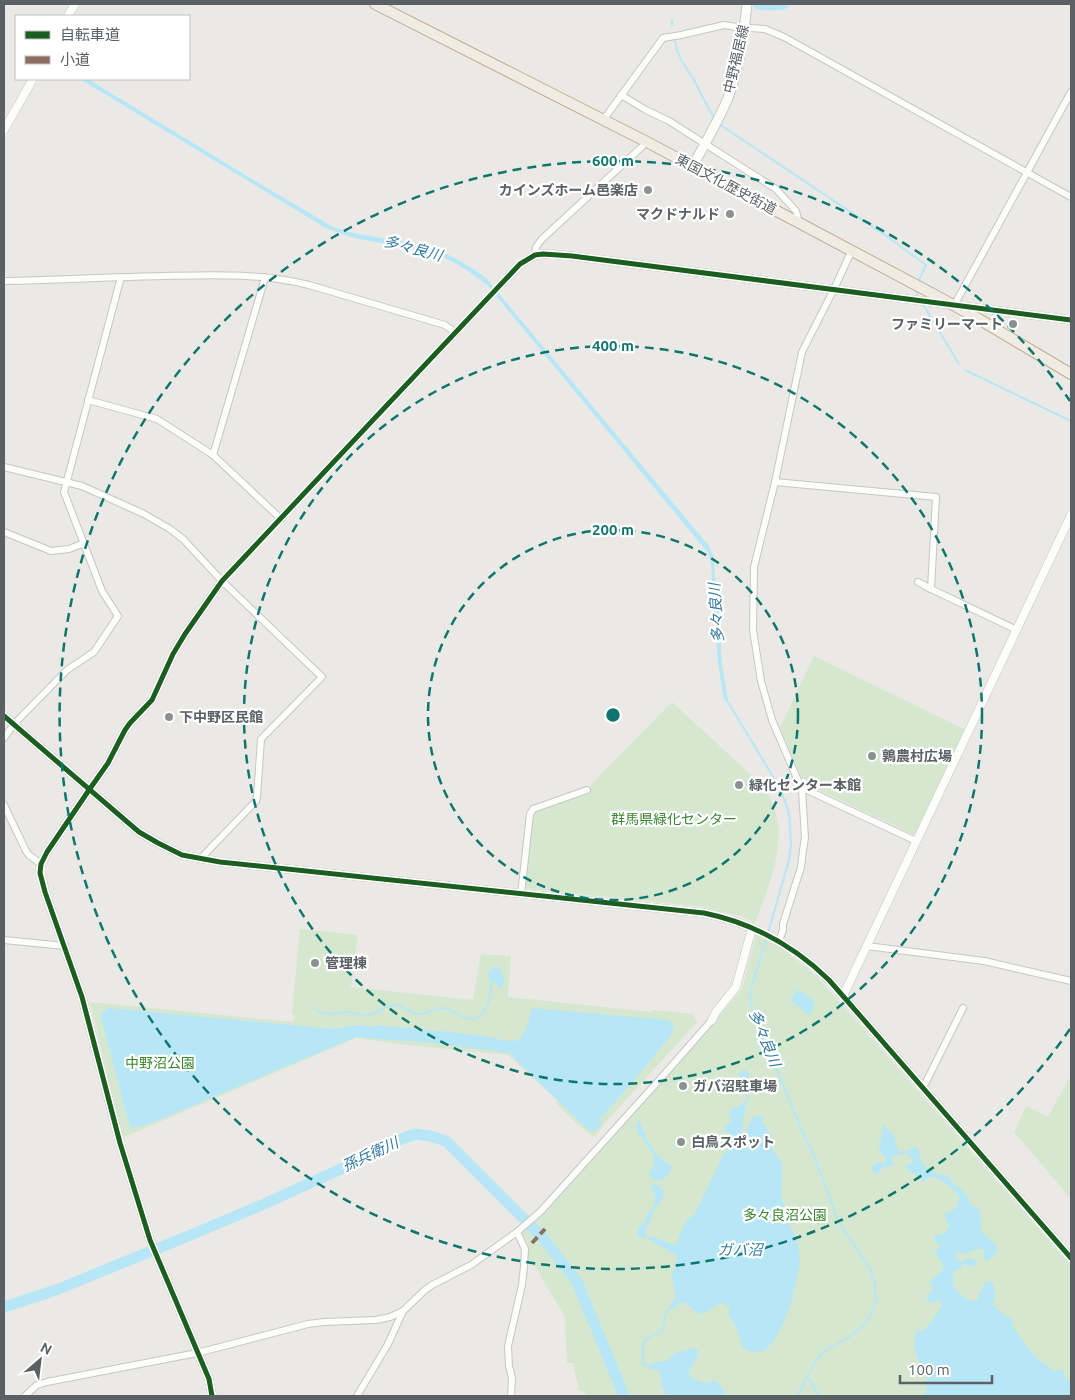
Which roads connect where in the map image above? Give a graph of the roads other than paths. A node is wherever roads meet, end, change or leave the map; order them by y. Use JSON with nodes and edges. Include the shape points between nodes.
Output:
{"nodes":[{"id":1,"x":75,"y":4,"type":"edge"},
{"id":2,"x":375,"y":4,"type":"edge"},
{"id":3,"x":747,"y":4,"type":"edge"},
{"id":4,"x":69,"y":15,"type":"edge"},
{"id":5,"x":745,"y":25,"type":"junction"},
{"id":6,"x":32,"y":80,"type":"edge"},
{"id":7,"x":1071,"y":92,"type":"edge"},
{"id":8,"x":621,"y":95,"type":"junction"},
{"id":9,"x":604,"y":119,"type":"junction"},
{"id":10,"x":4,"y":130,"type":"edge"},
{"id":11,"x":647,"y":142,"type":"junction"},
{"id":12,"x":705,"y":144,"type":"junction"},
{"id":13,"x":693,"y":166,"type":"junction"},
{"id":14,"x":1027,"y":172,"type":"junction"},
{"id":15,"x":1071,"y":197,"type":"edge"},
{"id":16,"x":799,"y":223,"type":"junction"},
{"id":17,"x":852,"y":250,"type":"junction"},
{"id":18,"x":535,"y":255,"type":"junction"},
{"id":19,"x":509,"y":276,"type":"joint"},
{"id":20,"x":121,"y":277,"type":"junction"},
{"id":21,"x":264,"y":277,"type":"junction"},
{"id":22,"x":4,"y":281,"type":"edge"},
{"id":23,"x":834,"y":289,"type":"junction"},
{"id":24,"x":952,"y":305,"type":"junction"},
{"id":25,"x":1071,"y":320,"type":"edge"},
{"id":26,"x":456,"y":333,"type":"junction"},
{"id":27,"x":1071,"y":374,"type":"edge"},
{"id":28,"x":88,"y":400,"type":"junction"},
{"id":29,"x":213,"y":455,"type":"junction"},
{"id":30,"x":4,"y":467,"type":"edge"},
{"id":31,"x":65,"y":482,"type":"junction"},
{"id":32,"x":775,"y":482,"type":"junction"},
{"id":33,"x":1071,"y":515,"type":"edge"},
{"id":34,"x":281,"y":518,"type":"junction"},
{"id":35,"x":4,"y":532,"type":"edge"},
{"id":36,"x":84,"y":543,"type":"junction"},
{"id":37,"x":222,"y":581,"type":"junction"},
{"id":38,"x":918,"y":582,"type":"dead end"},
{"id":39,"x":931,"y":589,"type":"junction"},
{"id":40,"x":1017,"y":630,"type":"junction"},
{"id":41,"x":4,"y":716,"type":"edge"},
{"id":42,"x":14,"y":724,"type":"junction"},
{"id":43,"x":4,"y":738,"type":"edge"},
{"id":44,"x":88,"y":790,"type":"junction"},
{"id":45,"x":587,"y":790,"type":"dead end"},
{"id":46,"x":802,"y":790,"type":"junction"},
{"id":47,"x":4,"y":806,"type":"edge"},
{"id":48,"x":916,"y":841,"type":"junction"},
{"id":49,"x":200,"y":859,"type":"junction"},
{"id":50,"x":40,"y":864,"type":"junction"},
{"id":51,"x":521,"y":894,"type":"junction"},
{"id":52,"x":755,"y":929,"type":"junction"},
{"id":53,"x":4,"y":940,"type":"edge"},
{"id":54,"x":778,"y":940,"type":"junction"},
{"id":55,"x":65,"y":946,"type":"junction"},
{"id":56,"x":867,"y":946,"type":"junction"},
{"id":57,"x":1071,"y":981,"type":"edge"},
{"id":58,"x":843,"y":996,"type":"junction"},
{"id":59,"x":963,"y":1008,"type":"dead end"},
{"id":60,"x":712,"y":1020,"type":"joint"},
{"id":61,"x":923,"y":1088,"type":"junction"},
{"id":62,"x":519,"y":1230,"type":"junction"},
{"id":63,"x":1071,"y":1258,"type":"edge"},
{"id":64,"x":402,"y":1311,"type":"junction"},
{"id":65,"x":197,"y":1353,"type":"junction"},
{"id":66,"x":214,"y":1395,"type":"edge"},
{"id":67,"x":24,"y":1396,"type":"edge"},
{"id":68,"x":357,"y":1396,"type":"edge"},
{"id":69,"x":511,"y":1396,"type":"edge"}],
"edges":[{"from":1,"to":4,"type":"street"},
{"from":2,"to":9,"type":"highway","name":"東国文化歴史街道"},
{"from":3,"to":5,"type":"main road","name":"中野福居線"},
{"from":5,"to":8,"type":"street","via":[[724,25],[664,38]]},
{"from":5,"to":12,"type":"main road","name":"中野福居線","via":[[727,99]]},
{"from":5,"to":14,"type":"street","via":[[784,37]]},
{"from":6,"to":10,"type":"street"},
{"from":7,"to":14,"type":"street"},
{"from":8,"to":9,"type":"street"},
{"from":8,"to":12,"type":"street"},
{"from":9,"to":11,"type":"highway","name":"東国文化歴史街道"},
{"from":11,"to":13,"type":"highway","name":"東国文化歴史街道"},
{"from":11,"to":18,"type":"street","via":[[542,239]]},
{"from":12,"to":13,"type":"main road","name":"中野福居線"},
{"from":12,"to":16,"type":"street","via":[[776,189],[796,211]]},
{"from":13,"to":16,"type":"highway","name":"東国文化歴史街道"},
{"from":14,"to":15,"type":"street"},
{"from":14,"to":24,"type":"street"},
{"from":16,"to":17,"type":"highway","name":"東国文化歴史街道"},
{"from":17,"to":23,"type":"street"},
{"from":17,"to":24,"type":"highway","name":"東国文化歴史街道"},
{"from":18,"to":19,"type":"street"},
{"from":18,"to":23,"type":"street","via":[[582,257]]},
{"from":19,"to":26,"type":"street"},
{"from":20,"to":21,"type":"street"},
{"from":20,"to":22,"type":"street"},
{"from":20,"to":28,"type":"street"},
{"from":21,"to":26,"type":"street","via":[[309,285],[445,325]]},
{"from":21,"to":29,"type":"street"},
{"from":23,"to":24,"type":"street"},
{"from":23,"to":32,"type":"street","via":[[802,352]]},
{"from":24,"to":25,"type":"street"},
{"from":24,"to":27,"type":"highway","name":"東国文化歴史街道"},
{"from":26,"to":34,"type":"street"},
{"from":28,"to":29,"type":"street","via":[[157,419]]},
{"from":28,"to":31,"type":"street"},
{"from":29,"to":34,"type":"street"},
{"from":30,"to":31,"type":"street"},
{"from":31,"to":36,"type":"street","via":[[64,492]]},
{"from":31,"to":37,"type":"street","via":[[123,503],[170,530],[183,539]]},
{"from":32,"to":39,"type":"street","via":[[936,497]]},
{"from":32,"to":46,"type":"street","via":[[754,567],[753,630],[766,703]]},
{"from":33,"to":40,"type":"street"},
{"from":34,"to":37,"type":"street"},
{"from":35,"to":36,"type":"street","via":[[52,550],[69,549]]},
{"from":36,"to":42,"type":"street","via":[[102,591],[118,616],[94,652],[67,670]]},
{"from":37,"to":44,"type":"street","via":[[184,634],[152,700],[125,730],[108,763]]},
{"from":37,"to":49,"type":"street","via":[[322,677],[261,739],[256,801]]},
{"from":38,"to":39,"type":"street"},
{"from":39,"to":40,"type":"street"},
{"from":40,"to":48,"type":"street"},
{"from":41,"to":42,"type":"street"},
{"from":42,"to":43,"type":"street"},
{"from":42,"to":44,"type":"street"},
{"from":44,"to":49,"type":"street","via":[[139,832],[182,855]]},
{"from":44,"to":50,"type":"street"},
{"from":45,"to":51,"type":"street","via":[[533,809]]},
{"from":46,"to":48,"type":"street"},
{"from":46,"to":54,"type":"street","via":[[805,838],[801,867]]},
{"from":47,"to":50,"type":"street","via":[[29,856]]},
{"from":48,"to":56,"type":"street"},
{"from":49,"to":51,"type":"street"},
{"from":50,"to":55,"type":"street","via":[[45,892]]},
{"from":51,"to":52,"type":"street","via":[[704,913]]},
{"from":52,"to":54,"type":"street"},
{"from":52,"to":60,"type":"street","via":[[736,987]]},
{"from":53,"to":55,"type":"street"},
{"from":54,"to":58,"type":"street","via":[[816,968]]},
{"from":55,"to":65,"type":"street","via":[[150,1242]]},
{"from":56,"to":57,"type":"street","via":[[984,961]]},
{"from":56,"to":58,"type":"street"},
{"from":58,"to":61,"type":"street"},
{"from":59,"to":61,"type":"street"},
{"from":60,"to":62,"type":"street","via":[[534,1218]]},
{"from":61,"to":63,"type":"street"},
{"from":62,"to":64,"type":"street","via":[[471,1265],[432,1285]]},
{"from":62,"to":69,"type":"street","via":[[525,1249],[522,1285],[508,1346]]},
{"from":64,"to":65,"type":"street","via":[[376,1320],[308,1324]]},
{"from":64,"to":68,"type":"street","via":[[388,1344]]},
{"from":65,"to":66,"type":"street"},
{"from":65,"to":67,"type":"street","via":[[37,1385]]}]}
